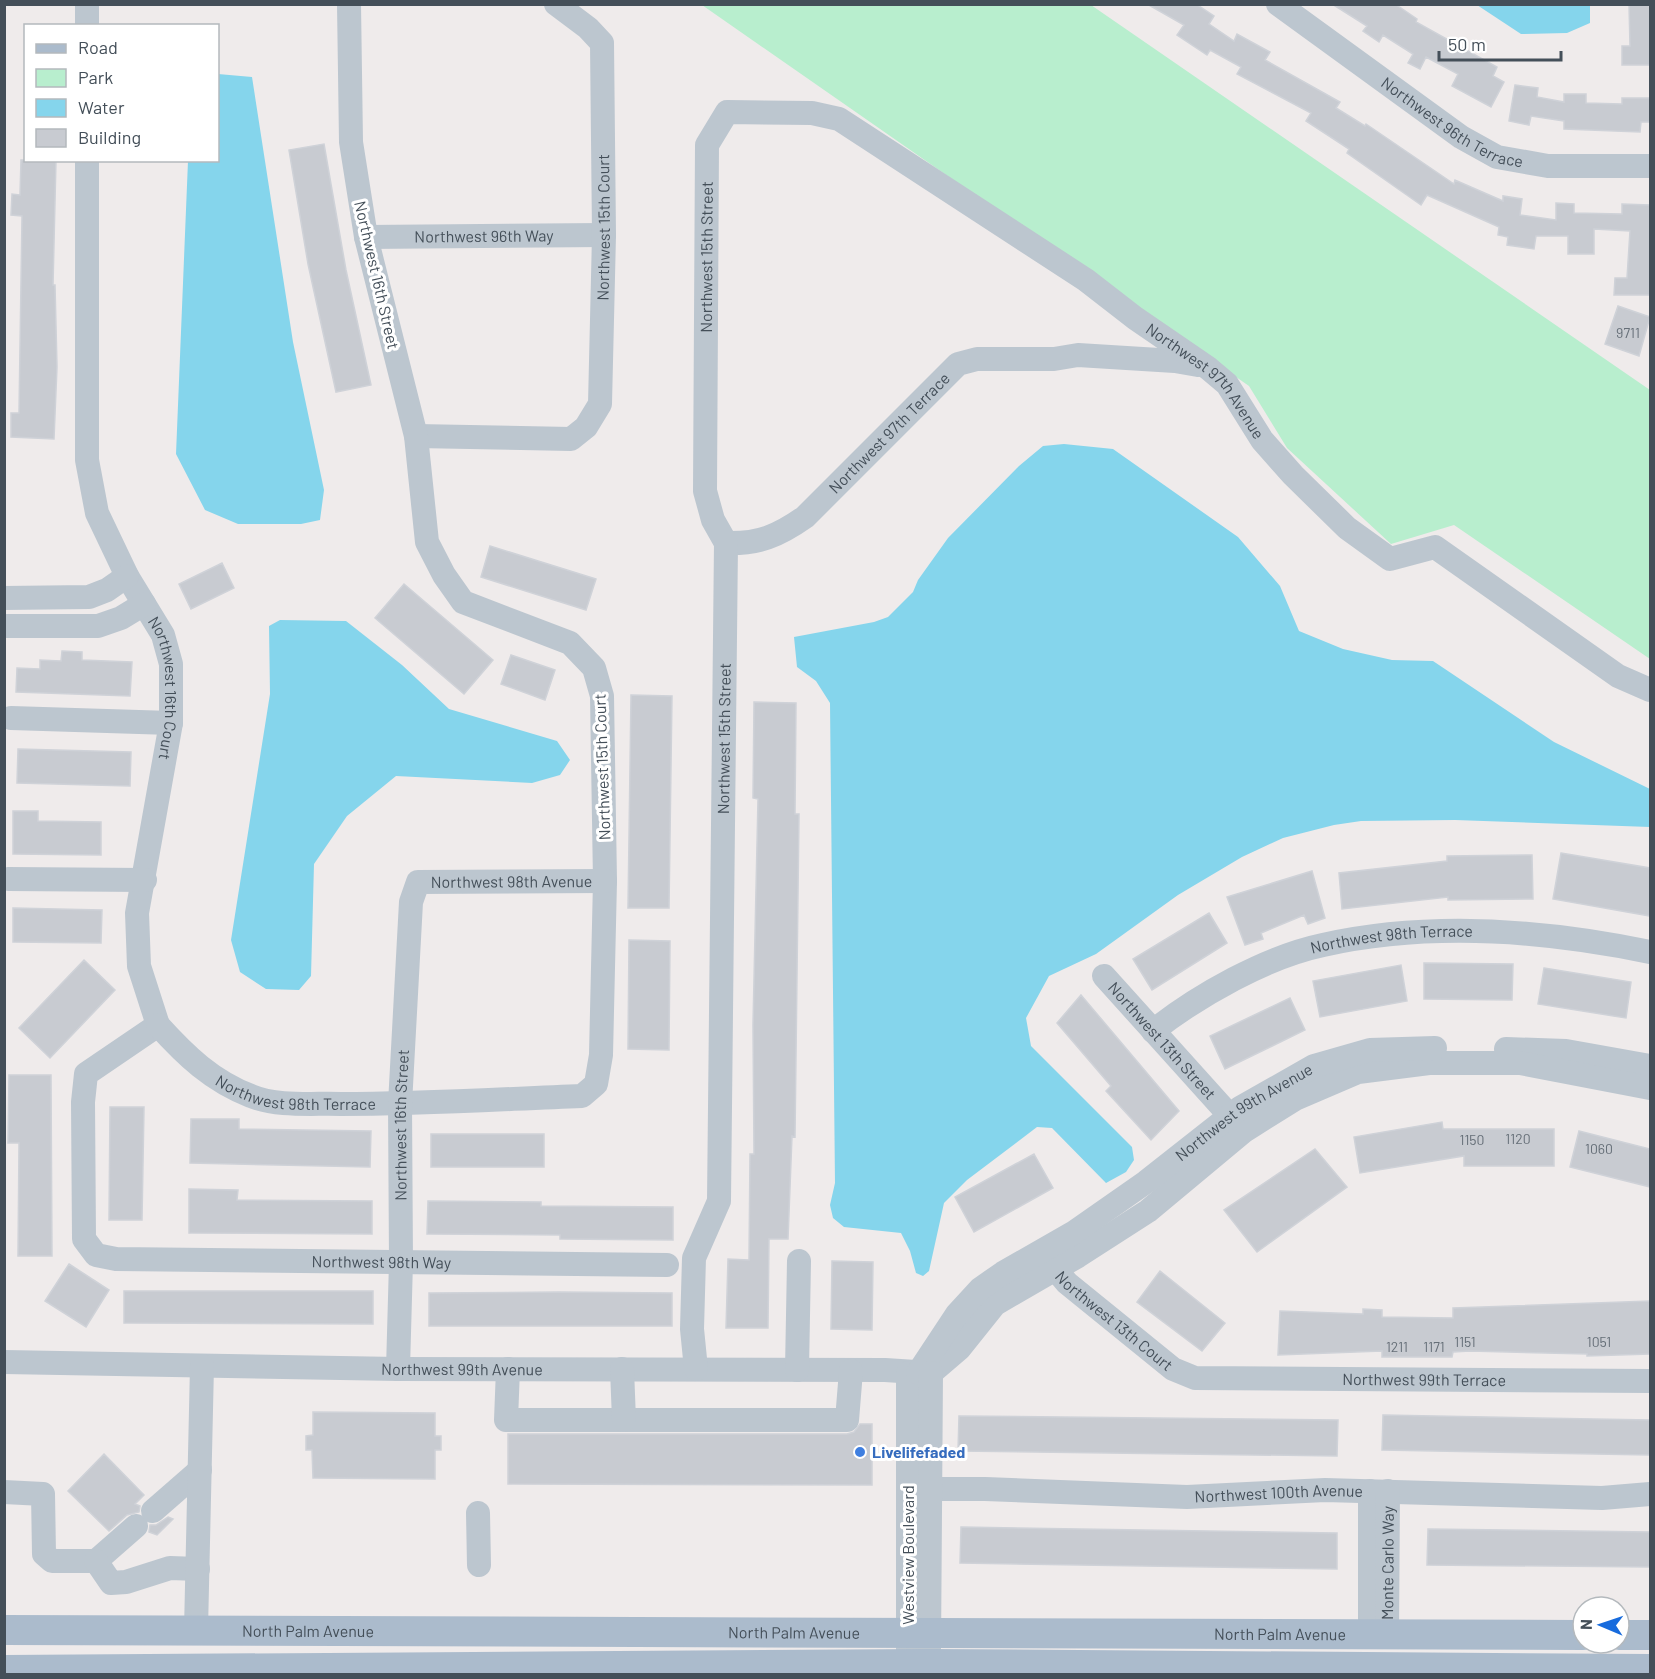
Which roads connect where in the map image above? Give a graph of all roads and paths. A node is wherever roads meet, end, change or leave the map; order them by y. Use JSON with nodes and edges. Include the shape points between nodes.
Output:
{"nodes":[{"id":1,"x":87,"y":4,"type":"edge"},
{"id":2,"x":349,"y":4,"type":"edge"},
{"id":3,"x":556,"y":4,"type":"edge"},
{"id":4,"x":1278,"y":4,"type":"edge"},
{"id":5,"x":87,"y":24,"type":"edge"},
{"id":6,"x":727,"y":112,"type":"joint"},
{"id":7,"x":87,"y":162,"type":"edge"},
{"id":8,"x":1650,"y":166,"type":"edge"},
{"id":9,"x":604,"y":235,"type":"junction"},
{"id":10,"x":366,"y":237,"type":"junction"},
{"id":11,"x":1208,"y":368,"type":"junction"},
{"id":12,"x":416,"y":436,"type":"junction"},
{"id":13,"x":726,"y":543,"type":"junction"},
{"id":14,"x":127,"y":576,"type":"junction"},
{"id":15,"x":4,"y":598,"type":"edge"},
{"id":16,"x":144,"y":604,"type":"junction"},
{"id":17,"x":4,"y":626,"type":"edge"},
{"id":18,"x":1650,"y":690,"type":"edge"},
{"id":19,"x":10,"y":718,"type":"dead end"},
{"id":20,"x":171,"y":723,"type":"junction"},
{"id":21,"x":8,"y":879,"type":"dead end"},
{"id":22,"x":145,"y":880,"type":"junction"},
{"id":23,"x":605,"y":881,"type":"junction"},
{"id":24,"x":418,"y":882,"type":"joint"},
{"id":25,"x":1650,"y":952,"type":"edge"},
{"id":26,"x":1104,"y":976,"type":"dead end"},
{"id":27,"x":158,"y":1025,"type":"junction"},
{"id":28,"x":1153,"y":1031,"type":"junction"},
{"id":29,"x":1650,"y":1066,"type":"edge"},
{"id":30,"x":596,"y":1084,"type":"joint"},
{"id":31,"x":1650,"y":1088,"type":"edge"},
{"id":32,"x":400,"y":1104,"type":"junction"},
{"id":33,"x":1237,"y":1123,"type":"junction"},
{"id":34,"x":799,"y":1260,"type":"dead end"},
{"id":35,"x":1047,"y":1261,"type":"junction"},
{"id":36,"x":401,"y":1262,"type":"junction"},
{"id":37,"x":667,"y":1265,"type":"dead end"},
{"id":38,"x":4,"y":1362,"type":"edge"},
{"id":39,"x":202,"y":1366,"type":"junction"},
{"id":40,"x":398,"y":1369,"type":"junction"},
{"id":41,"x":508,"y":1369,"type":"junction"},
{"id":42,"x":622,"y":1369,"type":"junction"},
{"id":43,"x":696,"y":1369,"type":"junction"},
{"id":44,"x":797,"y":1370,"type":"junction"},
{"id":45,"x":850,"y":1371,"type":"junction"},
{"id":46,"x":919,"y":1373,"type":"junction"},
{"id":47,"x":1195,"y":1378,"type":"joint"},
{"id":48,"x":1650,"y":1381,"type":"edge"},
{"id":49,"x":624,"y":1420,"type":"junction"},
{"id":50,"x":200,"y":1470,"type":"junction"},
{"id":51,"x":918,"y":1490,"type":"junction"},
{"id":52,"x":1379,"y":1491,"type":"junction"},
{"id":53,"x":4,"y":1492,"type":"edge"},
{"id":54,"x":1650,"y":1494,"type":"edge"},
{"id":55,"x":478,"y":1513,"type":"dead end"},
{"id":56,"x":96,"y":1561,"type":"junction"},
{"id":57,"x":479,"y":1564,"type":"dead end"},
{"id":58,"x":198,"y":1569,"type":"junction"},
{"id":59,"x":4,"y":1630,"type":"edge"},
{"id":60,"x":196,"y":1630,"type":"junction"},
{"id":61,"x":614,"y":1632,"type":"junction"},
{"id":62,"x":918,"y":1633,"type":"junction"},
{"id":63,"x":1378,"y":1634,"type":"junction"},
{"id":64,"x":1571,"y":1635,"type":"edge"},
{"id":65,"x":1631,"y":1635,"type":"edge"},
{"id":66,"x":1650,"y":1635,"type":"edge"},
{"id":67,"x":614,"y":1665,"type":"junction"},
{"id":68,"x":918,"y":1665,"type":"junction"},
{"id":69,"x":1650,"y":1669,"type":"edge"},
{"id":70,"x":4,"y":1670,"type":"edge"}],
"edges":[{"from":1,"to":5,"type":"street"},
{"from":2,"to":10,"type":"street","name":"Northwest 16th Street","via":[[351,142]]},
{"from":3,"to":9,"type":"street","name":"Northwest 15th Court","via":[[602,43]]},
{"from":4,"to":8,"type":"street","name":"Northwest 96th Terrace","via":[[1461,137],[1497,157],[1548,166]]},
{"from":6,"to":11,"type":"street","name":"Northwest 97th Avenue","via":[[812,113],[839,118],[1086,280]]},
{"from":6,"to":13,"type":"street","name":"Northwest 15th Street","via":[[707,145],[704,447],[705,491],[713,520]]},
{"from":7,"to":14,"type":"street","name":"Northwest 16th Court","via":[[87,460],[97,513]]},
{"from":9,"to":10,"type":"street","name":"Northwest 96th Way"},
{"from":9,"to":12,"type":"street","name":"Northwest 15th Court","via":[[600,404],[586,427],[571,439]]},
{"from":10,"to":12,"type":"street","name":"Northwest 16th Street"},
{"from":11,"to":13,"type":"street","name":"Northwest 97th Terrace","via":[[1175,361],[1078,355],[1054,359],[977,359],[958,364],[805,517],[783,532],[751,544]]},
{"from":11,"to":18,"type":"street","name":"Northwest 97th Avenue","via":[[1227,384],[1262,440],[1347,528],[1390,559],[1435,548],[1618,676]]},
{"from":12,"to":23,"type":"street","name":"Northwest 15th Court","via":[[427,542],[463,602],[570,643],[594,668],[602,696]]},
{"from":13,"to":43,"type":"street","name":"Northwest 15th Street","via":[[719,1201],[694,1258],[692,1319]]},
{"from":14,"to":15,"type":"street","via":[[89,597]]},
{"from":14,"to":16,"type":"street","name":"Northwest 16th Court"},
{"from":16,"to":17,"type":"street","via":[[99,626]]},
{"from":16,"to":20,"type":"street","name":"Northwest 16th Court","via":[[163,635],[171,664]]},
{"from":19,"to":20,"type":"street"},
{"from":20,"to":22,"type":"street","name":"Northwest 16th Court"},
{"from":21,"to":22,"type":"street"},
{"from":22,"to":27,"type":"street","name":"Northwest 16th Court","via":[[137,913],[139,966]]},
{"from":23,"to":24,"type":"street","name":"Northwest 98th Avenue"},
{"from":23,"to":30,"type":"street","name":"Northwest 15th Court","via":[[601,1055]]},
{"from":24,"to":32,"type":"street","name":"Northwest 16th Street","via":[[411,902]]},
{"from":25,"to":28,"type":"street","name":"Northwest 98th Terrace","via":[[1597,941],[1489,931],[1400,933],[1334,943],[1248,973],[1195,1001]]},
{"from":26,"to":28,"type":"street","name":"Northwest 13th Street"},
{"from":27,"to":32,"type":"street","name":"Northwest 98th Terrace","via":[[193,1063],[253,1097],[296,1103]]},
{"from":27,"to":36,"type":"street","name":"Northwest 98th Way","via":[[86,1074],[84,1239],[96,1255],[116,1259]]},
{"from":28,"to":33,"type":"street","name":"Northwest 13th Street"},
{"from":29,"to":33,"type":"street","name":"Northwest 99th Avenue","via":[[1566,1051],[1472,1047],[1370,1050],[1314,1066]]},
{"from":30,"to":32,"type":"street","name":"Northwest 98th Terrace","via":[[582,1096]]},
{"from":31,"to":33,"type":"street","name":"Northwest 99th Avenue","via":[[1520,1063],[1429,1063],[1358,1072]]},
{"from":32,"to":36,"type":"street","name":"Northwest 16th Street"},
{"from":33,"to":35,"type":"street","name":"Northwest 99th Avenue","via":[[1073,1233]]},
{"from":34,"to":44,"type":"street"},
{"from":35,"to":46,"type":"street","name":"Northwest 99th Avenue","via":[[1003,1273],[980,1289],[957,1314]]},
{"from":35,"to":47,"type":"street","name":"Northwest 13th Court","via":[[1067,1283],[1173,1369]]},
{"from":36,"to":37,"type":"street","name":"Northwest 98th Way"},
{"from":36,"to":40,"type":"street","name":"Northwest 16th Street"},
{"from":38,"to":39,"type":"street","name":"Northwest 99th Avenue"},
{"from":39,"to":40,"type":"street","name":"Northwest 99th Avenue"},
{"from":39,"to":50,"type":"street"},
{"from":40,"to":41,"type":"street","name":"Northwest 99th Avenue"},
{"from":41,"to":42,"type":"street","name":"Northwest 99th Avenue"},
{"from":41,"to":49,"type":"street","via":[[506,1420]]},
{"from":42,"to":43,"type":"street","name":"Northwest 99th Avenue"},
{"from":42,"to":49,"type":"street"},
{"from":43,"to":44,"type":"street","name":"Northwest 99th Avenue"},
{"from":44,"to":45,"type":"street","name":"Northwest 99th Avenue"},
{"from":45,"to":46,"type":"street","name":"Northwest 99th Avenue"},
{"from":45,"to":49,"type":"street","via":[[848,1420]]},
{"from":46,"to":51,"type":"street","name":"Westview Boulevard"},
{"from":47,"to":48,"type":"street","name":"Northwest 99th Terrace"},
{"from":50,"to":56,"type":"street"},
{"from":50,"to":58,"type":"street"},
{"from":51,"to":52,"type":"street","name":"Northwest 100th Avenue","via":[[1187,1497]]},
{"from":51,"to":62,"type":"street","name":"Westview Boulevard"},
{"from":52,"to":54,"type":"street","name":"Northwest 100th Avenue","via":[[1602,1498]]},
{"from":52,"to":63,"type":"street","name":"Monte Carlo Way"},
{"from":53,"to":56,"type":"street","via":[[43,1494],[45,1558]]},
{"from":55,"to":57,"type":"street"},
{"from":56,"to":58,"type":"street","via":[[111,1583],[170,1568]]},
{"from":58,"to":60,"type":"street"},
{"from":59,"to":60,"type":"main road","name":"North Palm Avenue"},
{"from":60,"to":61,"type":"main road","name":"North Palm Avenue"},
{"from":61,"to":62,"type":"main road","name":"North Palm Avenue"},
{"from":61,"to":67,"type":"street"},
{"from":62,"to":63,"type":"main road","name":"North Palm Avenue"},
{"from":62,"to":68,"type":"street","name":"Westview Boulevard"},
{"from":63,"to":64,"type":"main road","name":"North Palm Avenue"},
{"from":65,"to":66,"type":"main road"},
{"from":67,"to":68,"type":"main road","name":"North Palm Avenue"},
{"from":67,"to":70,"type":"main road","name":"North Palm Avenue"},
{"from":68,"to":69,"type":"main road","name":"North Palm Avenue"}]}
